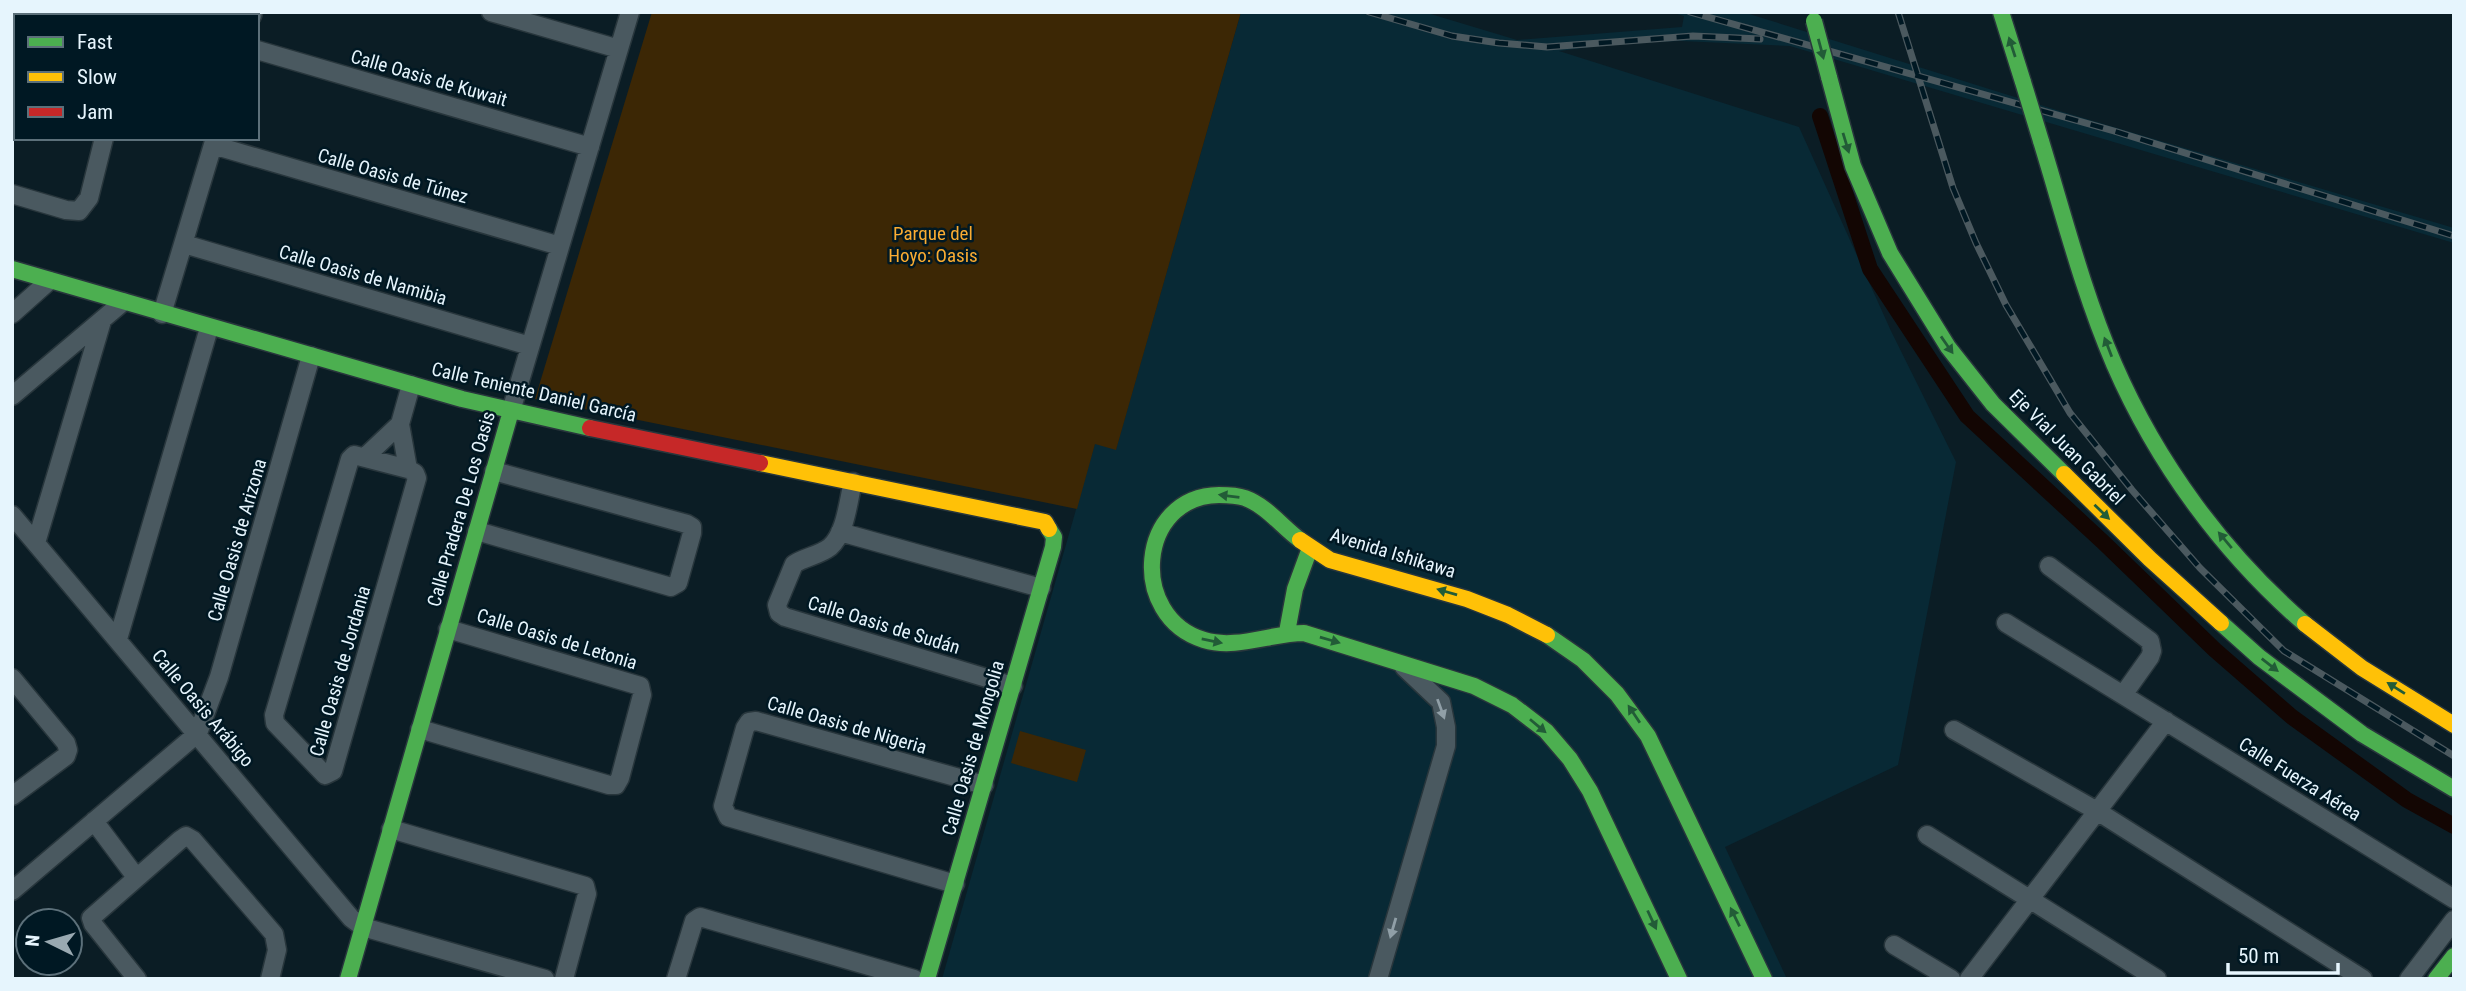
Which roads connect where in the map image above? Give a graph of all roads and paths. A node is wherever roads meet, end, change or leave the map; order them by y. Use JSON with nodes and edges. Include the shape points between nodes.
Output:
{"nodes":[{"id":1,"x":491,"y":12,"type":"edge"},
{"id":2,"x":630,"y":12,"type":"edge"},
{"id":3,"x":2001,"y":12,"type":"edge"},
{"id":4,"x":1813,"y":17,"type":"edge"},
{"id":5,"x":619,"y":50,"type":"junction"},
{"id":6,"x":259,"y":51,"type":"edge"},
{"id":7,"x":104,"y":140,"type":"edge"},
{"id":8,"x":214,"y":142,"type":"edge"},
{"id":9,"x":590,"y":147,"type":"junction"},
{"id":10,"x":12,"y":194,"type":"edge"},
{"id":11,"x":184,"y":244,"type":"junction"},
{"id":12,"x":560,"y":246,"type":"junction"},
{"id":13,"x":12,"y":269,"type":"edge"},
{"id":14,"x":50,"y":281,"type":"junction"},
{"id":15,"x":123,"y":302,"type":"junction"},
{"id":16,"x":12,"y":314,"type":"edge"},
{"id":17,"x":162,"y":314,"type":"junction"},
{"id":18,"x":102,"y":321,"type":"junction"},
{"id":19,"x":209,"y":328,"type":"junction"},
{"id":20,"x":530,"y":346,"type":"junction"},
{"id":21,"x":310,"y":356,"type":"junction"},
{"id":22,"x":411,"y":385,"type":"junction"},
{"id":23,"x":12,"y":397,"type":"edge"},
{"id":24,"x":511,"y":411,"type":"junction"},
{"id":25,"x":400,"y":424,"type":"junction"},
{"id":26,"x":365,"y":457,"type":"junction"},
{"id":27,"x":408,"y":470,"type":"junction"},
{"id":28,"x":494,"y":471,"type":"junction"},
{"id":29,"x":853,"y":482,"type":"junction"},
{"id":30,"x":12,"y":514,"type":"edge"},
{"id":31,"x":1051,"y":529,"type":"joint"},
{"id":32,"x":477,"y":531,"type":"junction"},
{"id":33,"x":840,"y":532,"type":"junction"},
{"id":34,"x":36,"y":543,"type":"junction"},
{"id":35,"x":1310,"y":548,"type":"junction"},
{"id":36,"x":2049,"y":566,"type":"dead end"},
{"id":37,"x":1041,"y":588,"type":"junction"},
{"id":38,"x":2006,"y":623,"type":"dead end"},
{"id":39,"x":448,"y":629,"type":"junction"},
{"id":40,"x":1287,"y":632,"type":"junction"},
{"id":41,"x":118,"y":639,"type":"junction"},
{"id":42,"x":1396,"y":660,"type":"junction"},
{"id":43,"x":12,"y":678,"type":"edge"},
{"id":44,"x":1013,"y":686,"type":"junction"},
{"id":45,"x":2123,"y":695,"type":"junction"},
{"id":46,"x":2166,"y":721,"type":"junction"},
{"id":47,"x":2454,"y":725,"type":"edge"},
{"id":48,"x":420,"y":729,"type":"junction"},
{"id":49,"x":1954,"y":730,"type":"dead end"},
{"id":50,"x":198,"y":733,"type":"junction"},
{"id":51,"x":984,"y":785,"type":"junction"},
{"id":52,"x":2453,"y":789,"type":"edge"},
{"id":53,"x":12,"y":796,"type":"edge"},
{"id":54,"x":2097,"y":811,"type":"junction"},
{"id":55,"x":94,"y":821,"type":"junction"},
{"id":56,"x":391,"y":829,"type":"junction"},
{"id":57,"x":1927,"y":835,"type":"dead end"},
{"id":58,"x":136,"y":877,"type":"junction"},
{"id":59,"x":955,"y":884,"type":"junction"},
{"id":60,"x":12,"y":891,"type":"edge"},
{"id":61,"x":2030,"y":899,"type":"junction"},
{"id":62,"x":2454,"y":899,"type":"edge"},
{"id":63,"x":2454,"y":920,"type":"edge"},
{"id":64,"x":363,"y":927,"type":"junction"},
{"id":65,"x":1894,"y":945,"type":"dead end"},
{"id":66,"x":2454,"y":956,"type":"edge"},
{"id":67,"x":1762,"y":978,"type":"edge"},
{"id":68,"x":137,"y":979,"type":"edge"},
{"id":69,"x":270,"y":979,"type":"edge"},
{"id":70,"x":348,"y":979,"type":"edge"},
{"id":71,"x":545,"y":979,"type":"edge"},
{"id":72,"x":564,"y":979,"type":"edge"},
{"id":73,"x":676,"y":979,"type":"edge"},
{"id":74,"x":914,"y":979,"type":"edge"},
{"id":75,"x":927,"y":979,"type":"edge"},
{"id":76,"x":1378,"y":979,"type":"edge"},
{"id":77,"x":1679,"y":979,"type":"edge"},
{"id":78,"x":1951,"y":979,"type":"edge"},
{"id":79,"x":1969,"y":979,"type":"edge"},
{"id":80,"x":2157,"y":979,"type":"edge"},
{"id":81,"x":2363,"y":979,"type":"edge"},
{"id":82,"x":2409,"y":979,"type":"edge"},
{"id":83,"x":2436,"y":979,"type":"edge"}],
"edges":[{"from":1,"to":5,"type":"street"},
{"from":2,"to":5,"type":"street","name":"Calle Pradera De Los Oasis"},
{"from":47,"to":3,"type":"street","one_way":true,"bridge":true,"via":[[2357,664],[2291,611],[2234,551],[2178,480],[2145,428],[2087,292]]},
{"from":4,"to":52,"type":"street","name":"Eje Vial Juan Gabriel","one_way":true,"bridge":true,"via":[[1853,166],[1891,253],[1941,337],[1993,404],[2150,559],[2259,657],[2362,734]]},
{"from":5,"to":9,"type":"street","name":"Calle Pradera De Los Oasis"},
{"from":6,"to":9,"type":"street","name":"Calle Oasis de Kuwait"},
{"from":7,"to":10,"type":"street","via":[[89,198],[79,211]]},
{"from":8,"to":11,"type":"street"},
{"from":8,"to":12,"type":"street","name":"Calle Oasis de Túnez"},
{"from":9,"to":12,"type":"street","name":"Calle Pradera De Los Oasis"},
{"from":11,"to":17,"type":"street"},
{"from":11,"to":20,"type":"street","name":"Calle Oasis de Namibia"},
{"from":12,"to":20,"type":"street","name":"Calle Pradera De Los Oasis"},
{"from":13,"to":14,"type":"street","name":"Calle Teniente Daniel García"},
{"from":14,"to":15,"type":"street","name":"Calle Teniente Daniel García"},
{"from":14,"to":16,"type":"street"},
{"from":15,"to":17,"type":"street","name":"Calle Teniente Daniel García"},
{"from":15,"to":18,"type":"street"},
{"from":17,"to":19,"type":"street","name":"Calle Teniente Daniel García"},
{"from":18,"to":23,"type":"street"},
{"from":18,"to":34,"type":"street"},
{"from":19,"to":21,"type":"street","name":"Calle Teniente Daniel García"},
{"from":19,"to":41,"type":"street"},
{"from":20,"to":24,"type":"street","name":"Calle Pradera De Los Oasis"},
{"from":21,"to":22,"type":"street","name":"Calle Teniente Daniel García"},
{"from":21,"to":50,"type":"street","name":"Calle Oasis de Arizona","via":[[219,677]]},
{"from":22,"to":24,"type":"street","name":"Calle Teniente Daniel García"},
{"from":22,"to":25,"type":"street","name":"Calle Oasis de Jordania"},
{"from":24,"to":28,"type":"street","name":"Calle Pradera De Los Oasis"},
{"from":24,"to":29,"type":"street","name":"Calle Teniente Daniel García"},
{"from":25,"to":26,"type":"street","name":"Calle Oasis de Jordania"},
{"from":25,"to":27,"type":"street","name":"Calle Oasis de Jordania"},
{"from":26,"to":27,"type":"street"},
{"from":26,"to":27,"type":"street","name":"Calle Oasis de Jordania","via":[[350,459],[274,715],[275,723],[326,775],[333,771],[417,478]]},
{"from":28,"to":32,"type":"street","name":"Calle Pradera De Los Oasis"},
{"from":28,"to":32,"type":"street","via":[[692,527],[678,583],[671,587]]},
{"from":29,"to":31,"type":"street","name":"Calle Teniente Daniel García","via":[[1037,519]]},
{"from":29,"to":33,"type":"street"},
{"from":30,"to":34,"type":"street","name":"Calle Oasis Arábigo"},
{"from":31,"to":37,"type":"street","name":"Calle Oasis de Mongolia","via":[[1053,547]]},
{"from":32,"to":39,"type":"street","name":"Calle Pradera De Los Oasis"},
{"from":33,"to":37,"type":"street"},
{"from":33,"to":44,"type":"street","name":"Calle Oasis de Sudán","via":[[830,547],[791,568],[777,605],[782,616]]},
{"from":34,"to":41,"type":"street","name":"Calle Oasis Arábigo"},
{"from":35,"to":40,"type":"street","via":[[1297,577]]},
{"from":35,"to":40,"type":"street","name":"Avenida Ishikawa","one_way":true,"via":[[1262,505],[1225,495],[1190,501],[1166,520],[1154,539],[1149,559],[1157,601],[1181,629],[1194,637],[1224,643]]},
{"from":67,"to":35,"type":"street","name":"Avenida Ishikawa","one_way":true,"via":[[1648,736],[1624,701],[1586,661],[1499,609],[1330,560]]},
{"from":36,"to":45,"type":"street","via":[[2150,641],[2150,657]]},
{"from":37,"to":44,"type":"street","name":"Calle Oasis de Mongolia"},
{"from":38,"to":45,"type":"street","name":"Calle Fuerza Aérea"},
{"from":39,"to":48,"type":"street","name":"Calle Pradera De Los Oasis"},
{"from":39,"to":48,"type":"street","name":"Calle Oasis de Letonia","via":[[640,686],[642,695],[621,778],[617,785],[609,785]]},
{"from":40,"to":42,"type":"street","name":"Avenida Ishikawa","one_way":true},
{"from":41,"to":50,"type":"street","name":"Calle Oasis Arábigo"},
{"from":42,"to":76,"type":"street","one_way":true,"via":[[1441,702],[1446,746]]},
{"from":42,"to":77,"type":"street","name":"Avenida Ishikawa","one_way":true,"via":[[1497,696],[1546,731],[1592,793]]},
{"from":43,"to":53,"type":"street","via":[[68,750]]},
{"from":44,"to":51,"type":"street","name":"Calle Oasis de Mongolia"},
{"from":45,"to":46,"type":"street","name":"Calle Fuerza Aérea"},
{"from":46,"to":54,"type":"street"},
{"from":46,"to":62,"type":"street","name":"Calle Fuerza Aérea"},
{"from":48,"to":56,"type":"street","name":"Calle Pradera De Los Oasis"},
{"from":49,"to":54,"type":"street"},
{"from":50,"to":55,"type":"street"},
{"from":50,"to":64,"type":"street","name":"Calle Oasis Arábigo","via":[[340,906]]},
{"from":51,"to":59,"type":"street","name":"Calle Oasis de Mongolia"},
{"from":51,"to":59,"type":"street","name":"Calle Oasis de Nigeria","via":[[752,720],[745,728],[723,811],[728,817]]},
{"from":54,"to":61,"type":"street"},
{"from":54,"to":81,"type":"street"},
{"from":55,"to":58,"type":"street"},
{"from":55,"to":60,"type":"street"},
{"from":56,"to":64,"type":"street","name":"Calle Pradera De Los Oasis"},
{"from":56,"to":72,"type":"street","via":[[585,886],[587,894]]},
{"from":57,"to":61,"type":"street"},
{"from":58,"to":68,"type":"street","via":[[91,921]]},
{"from":58,"to":69,"type":"street","via":[[180,840],[190,837],[274,934],[277,950]]},
{"from":59,"to":75,"type":"street","name":"Calle Oasis de Mongolia"},
{"from":61,"to":79,"type":"street"},
{"from":61,"to":80,"type":"street"},
{"from":63,"to":82,"type":"street"},
{"from":64,"to":70,"type":"street","name":"Calle Pradera De Los Oasis"},
{"from":64,"to":71,"type":"street"},
{"from":65,"to":78,"type":"street"},
{"from":66,"to":83,"type":"street"},
{"from":73,"to":74,"type":"street","via":[[694,920],[703,917]]}]}
